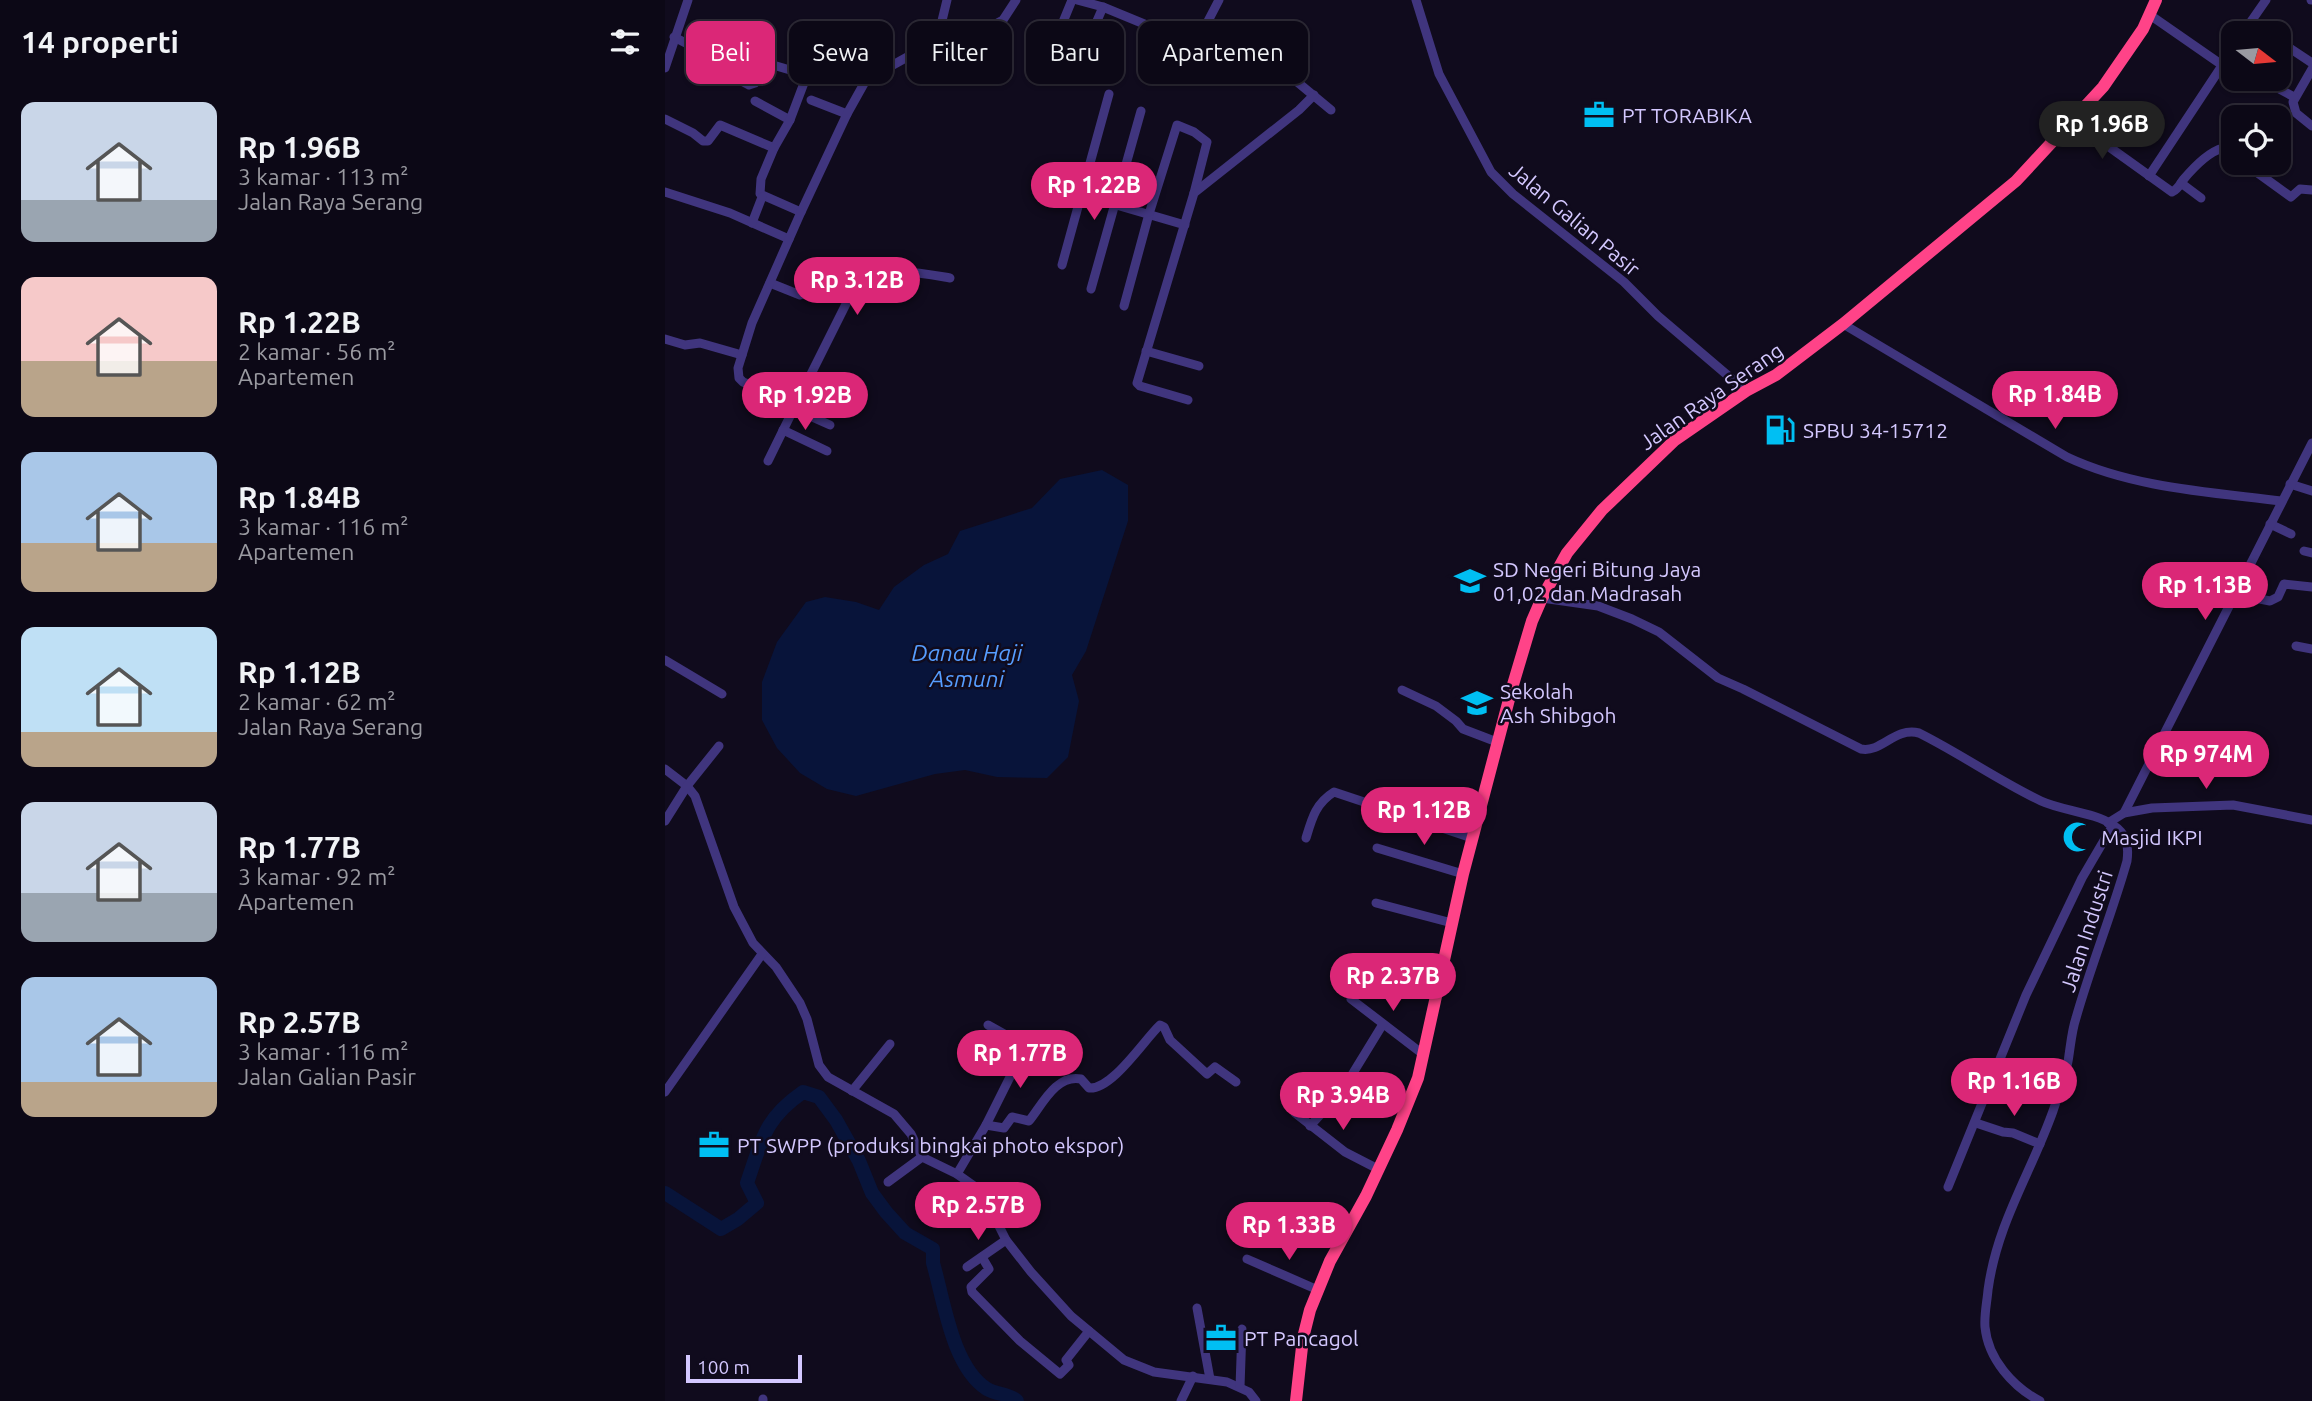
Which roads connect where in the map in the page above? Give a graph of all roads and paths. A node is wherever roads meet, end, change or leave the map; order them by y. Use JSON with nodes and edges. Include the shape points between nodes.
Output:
{"nodes":[{"id":1,"x":688,"y":0,"type":"edge"},
{"id":2,"x":947,"y":0,"type":"edge"},
{"id":3,"x":1016,"y":0,"type":"edge"},
{"id":4,"x":1072,"y":0,"type":"edge"},
{"id":5,"x":1079,"y":0,"type":"edge"},
{"id":6,"x":1219,"y":0,"type":"edge"},
{"id":7,"x":1416,"y":0,"type":"edge"},
{"id":8,"x":2156,"y":0,"type":"edge"},
{"id":9,"x":2266,"y":0,"type":"edge"},
{"id":10,"x":1103,"y":7,"type":"junction"},
{"id":11,"x":2150,"y":15,"type":"junction"},
{"id":12,"x":1001,"y":21,"type":"edge"},
{"id":13,"x":1063,"y":21,"type":"edge"},
{"id":14,"x":1097,"y":21,"type":"edge"},
{"id":15,"x":1208,"y":21,"type":"edge"},
{"id":16,"x":2252,"y":21,"type":"edge"},
{"id":17,"x":1138,"y":22,"type":"edge"},
{"id":18,"x":674,"y":37,"type":"junction"},
{"id":19,"x":2291,"y":49,"type":"edge"},
{"id":20,"x":2221,"y":59,"type":"edge"},
{"id":21,"x":2312,"y":63,"type":"edge"},
{"id":22,"x":893,"y":65,"type":"edge"},
{"id":23,"x":665,"y":68,"type":"edge"},
{"id":24,"x":2312,"y":69,"type":"edge"},
{"id":25,"x":789,"y":70,"type":"edge"},
{"id":26,"x":2221,"y":72,"type":"edge"},
{"id":27,"x":804,"y":84,"type":"edge"},
{"id":28,"x":864,"y":84,"type":"edge"},
{"id":29,"x":1302,"y":84,"type":"edge"},
{"id":30,"x":2283,"y":91,"type":"edge"},
{"id":31,"x":1109,"y":94,"type":"dead end"},
{"id":32,"x":1314,"y":95,"type":"junction"},
{"id":33,"x":2294,"y":97,"type":"junction"},
{"id":34,"x":755,"y":100,"type":"dead end"},
{"id":35,"x":811,"y":100,"type":"dead end"},
{"id":36,"x":1331,"y":110,"type":"dead end"},
{"id":37,"x":1140,"y":111,"type":"dead end"},
{"id":38,"x":847,"y":114,"type":"junction"},
{"id":39,"x":665,"y":119,"type":"edge"},
{"id":40,"x":790,"y":120,"type":"junction"},
{"id":41,"x":2073,"y":121,"type":"junction"},
{"id":42,"x":2312,"y":126,"type":"edge"},
{"id":43,"x":773,"y":148,"type":"junction"},
{"id":44,"x":2221,"y":148,"type":"edge"},
{"id":45,"x":2261,"y":175,"type":"edge"},
{"id":46,"x":2149,"y":176,"type":"junction"},
{"id":47,"x":2181,"y":184,"type":"junction"},
{"id":48,"x":2312,"y":190,"type":"edge"},
{"id":49,"x":665,"y":192,"type":"edge"},
{"id":50,"x":1194,"y":194,"type":"junction"},
{"id":51,"x":1082,"y":195,"type":"junction"},
{"id":52,"x":762,"y":197,"type":"junction"},
{"id":53,"x":2201,"y":198,"type":"dead end"},
{"id":54,"x":1115,"y":204,"type":"junction"},
{"id":55,"x":801,"y":212,"type":"junction"},
{"id":56,"x":1149,"y":214,"type":"junction"},
{"id":57,"x":752,"y":223,"type":"junction"},
{"id":58,"x":1185,"y":225,"type":"junction"},
{"id":59,"x":789,"y":239,"type":"junction"},
{"id":60,"x":1062,"y":265,"type":"dead end"},
{"id":61,"x":950,"y":278,"type":"dead end"},
{"id":62,"x":770,"y":283,"type":"junction"},
{"id":63,"x":820,"y":289,"type":"dead end"},
{"id":64,"x":1091,"y":289,"type":"dead end"},
{"id":65,"x":1124,"y":306,"type":"dead end"},
{"id":66,"x":1843,"y":324,"type":"junction"},
{"id":67,"x":665,"y":339,"type":"edge"},
{"id":68,"x":1146,"y":351,"type":"junction"},
{"id":69,"x":742,"y":355,"type":"junction"},
{"id":70,"x":1199,"y":366,"type":"dead end"},
{"id":71,"x":1746,"y":391,"type":"junction"},
{"id":72,"x":1188,"y":400,"type":"dead end"},
{"id":73,"x":795,"y":407,"type":"junction"},
{"id":74,"x":830,"y":425,"type":"dead end"},
{"id":75,"x":783,"y":430,"type":"junction"},
{"id":76,"x":2312,"y":443,"type":"edge"},
{"id":77,"x":827,"y":452,"type":"dead end"},
{"id":78,"x":768,"y":461,"type":"dead end"},
{"id":79,"x":2290,"y":484,"type":"junction"},
{"id":80,"x":2312,"y":491,"type":"edge"},
{"id":81,"x":2281,"y":501,"type":"junction"},
{"id":82,"x":2270,"y":524,"type":"junction"},
{"id":83,"x":2291,"y":534,"type":"dead end"},
{"id":84,"x":2312,"y":587,"type":"edge"},
{"id":85,"x":2234,"y":594,"type":"junction"},
{"id":86,"x":1542,"y":598,"type":"junction"},
{"id":87,"x":2295,"y":646,"type":"dead end"},
{"id":88,"x":2312,"y":649,"type":"edge"},
{"id":89,"x":665,"y":660,"type":"edge"},
{"id":90,"x":1402,"y":690,"type":"dead end"},
{"id":91,"x":722,"y":694,"type":"dead end"},
{"id":92,"x":1497,"y":742,"type":"junction"},
{"id":93,"x":719,"y":746,"type":"dead end"},
{"id":94,"x":665,"y":769,"type":"edge"},
{"id":95,"x":687,"y":786,"type":"junction"},
{"id":96,"x":2124,"y":813,"type":"junction"},
{"id":97,"x":2312,"y":820,"type":"edge"},
{"id":98,"x":665,"y":821,"type":"edge"},
{"id":99,"x":2111,"y":824,"type":"junction"},
{"id":100,"x":1306,"y":838,"type":"dead end"},
{"id":101,"x":1472,"y":838,"type":"junction"},
{"id":102,"x":1377,"y":848,"type":"dead end"},
{"id":103,"x":1463,"y":874,"type":"junction"},
{"id":104,"x":1377,"y":903,"type":"dead end"},
{"id":105,"x":1452,"y":923,"type":"junction"},
{"id":106,"x":762,"y":954,"type":"junction"},
{"id":107,"x":1366,"y":970,"type":"dead end"},
{"id":108,"x":1383,"y":1024,"type":"junction"},
{"id":109,"x":988,"y":1026,"type":"dead end"},
{"id":110,"x":890,"y":1044,"type":"dead end"},
{"id":111,"x":1424,"y":1055,"type":"junction"},
{"id":112,"x":1997,"y":1068,"type":"junction"},
{"id":113,"x":1236,"y":1082,"type":"dead end"},
{"id":114,"x":852,"y":1091,"type":"junction"},
{"id":115,"x":665,"y":1092,"type":"edge"},
{"id":116,"x":2058,"y":1095,"type":"junction"},
{"id":117,"x":1295,"y":1114,"type":"dead end"},
{"id":118,"x":1976,"y":1123,"type":"junction"},
{"id":119,"x":986,"y":1125,"type":"junction"},
{"id":120,"x":1310,"y":1126,"type":"junction"},
{"id":121,"x":2040,"y":1144,"type":"junction"},
{"id":122,"x":922,"y":1157,"type":"junction"},
{"id":123,"x":1378,"y":1169,"type":"junction"},
{"id":124,"x":957,"y":1174,"type":"junction"},
{"id":125,"x":888,"y":1182,"type":"dead end"},
{"id":126,"x":1948,"y":1187,"type":"dead end"},
{"id":127,"x":1006,"y":1240,"type":"junction"},
{"id":128,"x":982,"y":1257,"type":"junction"},
{"id":129,"x":1247,"y":1259,"type":"dead end"},
{"id":130,"x":967,"y":1268,"type":"dead end"},
{"id":131,"x":1318,"y":1290,"type":"junction"},
{"id":132,"x":1197,"y":1308,"type":"dead end"},
{"id":133,"x":1242,"y":1329,"type":"dead end"},
{"id":134,"x":1089,"y":1331,"type":"junction"},
{"id":135,"x":1193,"y":1376,"type":"junction"},
{"id":136,"x":1210,"y":1379,"type":"junction"},
{"id":137,"x":1240,"y":1387,"type":"junction"},
{"id":138,"x":1181,"y":1401,"type":"edge"},
{"id":139,"x":1256,"y":1401,"type":"edge"},
{"id":140,"x":1296,"y":1401,"type":"edge"},
{"id":141,"x":2040,"y":1401,"type":"edge"}],
"edges":[{"from":1,"to":18,"type":"street"},
{"from":2,"to":22,"type":"street","via":[[936,41]]},
{"from":3,"to":12,"type":"street"},
{"from":4,"to":13,"type":"street"},
{"from":5,"to":10,"type":"street"},
{"from":6,"to":15,"type":"street"},
{"from":7,"to":71,"type":"street","name":"Jalan Galian Pasir","via":[[1439,74],[1500,182],[1624,282]]},
{"from":8,"to":11,"type":"highway","name":"Jalan Raya Serang"},
{"from":9,"to":16,"type":"street"},
{"from":10,"to":14,"type":"street"},
{"from":10,"to":17,"type":"street"},
{"from":11,"to":20,"type":"street"},
{"from":11,"to":41,"type":"highway","name":"Jalan Raya Serang","via":[[2127,54]]},
{"from":18,"to":23,"type":"street"},
{"from":18,"to":25,"type":"street","via":[[709,55],[749,85],[773,65]]},
{"from":19,"to":21,"type":"street"},
{"from":24,"to":33,"type":"street"},
{"from":26,"to":46,"type":"street"},
{"from":27,"to":40,"type":"street"},
{"from":28,"to":38,"type":"street"},
{"from":29,"to":32,"type":"street"},
{"from":30,"to":33,"type":"street"},
{"from":31,"to":51,"type":"street"},
{"from":32,"to":36,"type":"street"},
{"from":32,"to":50,"type":"street"},
{"from":33,"to":42,"type":"street","via":[[2296,113]]},
{"from":34,"to":40,"type":"street"},
{"from":35,"to":38,"type":"street"},
{"from":37,"to":54,"type":"street"},
{"from":38,"to":55,"type":"street"},
{"from":39,"to":43,"type":"street","via":[[693,133],[700,144],[720,125]]},
{"from":40,"to":43,"type":"street"},
{"from":41,"to":46,"type":"street"},
{"from":41,"to":66,"type":"highway","name":"Jalan Raya Serang","via":[[2016,181]]},
{"from":43,"to":52,"type":"street","via":[[758,191]]},
{"from":44,"to":47,"type":"street","via":[[2199,163]]},
{"from":45,"to":48,"type":"street","via":[[2291,197],[2300,189]]},
{"from":46,"to":47,"type":"street","via":[[2172,192]]},
{"from":47,"to":53,"type":"street"},
{"from":49,"to":57,"type":"street"},
{"from":50,"to":56,"type":"street","via":[[1207,142],[1177,125]]},
{"from":50,"to":58,"type":"street"},
{"from":51,"to":54,"type":"street"},
{"from":51,"to":60,"type":"street"},
{"from":52,"to":55,"type":"street"},
{"from":52,"to":57,"type":"street"},
{"from":54,"to":56,"type":"street"},
{"from":54,"to":64,"type":"street"},
{"from":55,"to":59,"type":"street"},
{"from":56,"to":58,"type":"street"},
{"from":56,"to":65,"type":"street"},
{"from":57,"to":59,"type":"street"},
{"from":58,"to":68,"type":"street"},
{"from":59,"to":62,"type":"street"},
{"from":61,"to":73,"type":"street","via":[[880,273],[859,285]]},
{"from":62,"to":63,"type":"street","via":[[800,295]]},
{"from":62,"to":69,"type":"street"},
{"from":66,"to":71,"type":"highway","name":"Jalan Raya Serang","via":[[1776,375]]},
{"from":66,"to":81,"type":"street","via":[[2087,466],[2133,479]]},
{"from":67,"to":69,"type":"street"},
{"from":68,"to":70,"type":"street"},
{"from":68,"to":72,"type":"street","via":[[1138,385]]},
{"from":69,"to":73,"type":"street","via":[[738,368],[743,382]]},
{"from":71,"to":86,"type":"highway","name":"Jalan Raya Serang","via":[[1675,440],[1634,477],[1567,552]]},
{"from":73,"to":74,"type":"street"},
{"from":73,"to":75,"type":"street"},
{"from":75,"to":77,"type":"street"},
{"from":75,"to":78,"type":"street"},
{"from":76,"to":79,"type":"street"},
{"from":79,"to":80,"type":"street"},
{"from":79,"to":81,"type":"street"},
{"from":81,"to":82,"type":"street"},
{"from":82,"to":83,"type":"street"},
{"from":82,"to":85,"type":"street"},
{"from":84,"to":85,"type":"street","via":[[2284,584],[2278,597],[2270,601]]},
{"from":85,"to":96,"type":"street"},
{"from":86,"to":92,"type":"highway","name":"Jalan Raya Serang","via":[[1528,631]]},
{"from":86,"to":99,"type":"street","via":[[1598,606],[1639,622],[1718,678],[1861,748],[1870,750],[1902,732],[1919,733],[2037,799]]},
{"from":87,"to":88,"type":"street"},
{"from":89,"to":91,"type":"street"},
{"from":90,"to":92,"type":"street","via":[[1436,706],[1463,729]]},
{"from":92,"to":101,"type":"highway","name":"Jalan Raya Serang"},
{"from":93,"to":95,"type":"street"},
{"from":94,"to":95,"type":"street"},
{"from":95,"to":98,"type":"street"},
{"from":95,"to":106,"type":"street","via":[[695,796],[734,907]]},
{"from":96,"to":97,"type":"street","via":[[2233,805]]},
{"from":96,"to":99,"type":"street"},
{"from":99,"to":112,"type":"street","via":[[2036,975]]},
{"from":99,"to":116,"type":"street","name":"Jalan Industri","via":[[2127,840],[2127,861],[2076,1018]]},
{"from":100,"to":101,"type":"street","via":[[1315,811],[1334,792]]},
{"from":101,"to":103,"type":"highway","name":"Jalan Raya Serang"},
{"from":102,"to":103,"type":"street"},
{"from":103,"to":105,"type":"highway","name":"Jalan Raya Serang"},
{"from":104,"to":105,"type":"street"},
{"from":105,"to":111,"type":"highway","name":"Jalan Raya Serang"},
{"from":106,"to":114,"type":"street","via":[[800,1003],[819,1065],[828,1077]]},
{"from":106,"to":115,"type":"street"},
{"from":107,"to":108,"type":"street","via":[[1351,999]]},
{"from":108,"to":111,"type":"street"},
{"from":108,"to":120,"type":"street","via":[[1342,1091]]},
{"from":109,"to":119,"type":"street","via":[[1024,1046]]},
{"from":110,"to":114,"type":"street"},
{"from":111,"to":123,"type":"highway","name":"Jalan Raya Serang"},
{"from":112,"to":116,"type":"street"},
{"from":112,"to":118,"type":"street"},
{"from":113,"to":119,"type":"street","via":[[1216,1067],[1207,1074],[1160,1025],[1096,1088],[1074,1078],[1047,1095],[1028,1121],[1012,1117],[1004,1128]]},
{"from":114,"to":122,"type":"street","via":[[894,1114]]},
{"from":116,"to":121,"type":"street","name":"Jalan Industri"},
{"from":117,"to":120,"type":"street"},
{"from":118,"to":121,"type":"street"},
{"from":118,"to":126,"type":"street"},
{"from":119,"to":124,"type":"street"},
{"from":120,"to":123,"type":"street"},
{"from":121,"to":141,"type":"street","name":"Jalan Industri","via":[[1993,1255],[1985,1326],[1992,1352],[2004,1371],[2020,1389]]},
{"from":122,"to":124,"type":"street"},
{"from":122,"to":125,"type":"street"},
{"from":123,"to":131,"type":"highway","name":"Jalan Raya Serang"},
{"from":124,"to":127,"type":"street","via":[[988,1204]]},
{"from":127,"to":128,"type":"street"},
{"from":127,"to":134,"type":"street"},
{"from":128,"to":130,"type":"street"},
{"from":128,"to":134,"type":"street","via":[[989,1269],[971,1291],[1060,1374]]},
{"from":129,"to":131,"type":"street"},
{"from":131,"to":140,"type":"highway","name":"Jalan Raya Serang","via":[[1303,1338]]},
{"from":132,"to":136,"type":"street"},
{"from":133,"to":137,"type":"street"},
{"from":134,"to":135,"type":"street","via":[[1140,1367]]},
{"from":135,"to":136,"type":"street"},
{"from":135,"to":138,"type":"street"},
{"from":136,"to":137,"type":"street"},
{"from":137,"to":139,"type":"street"}]}
